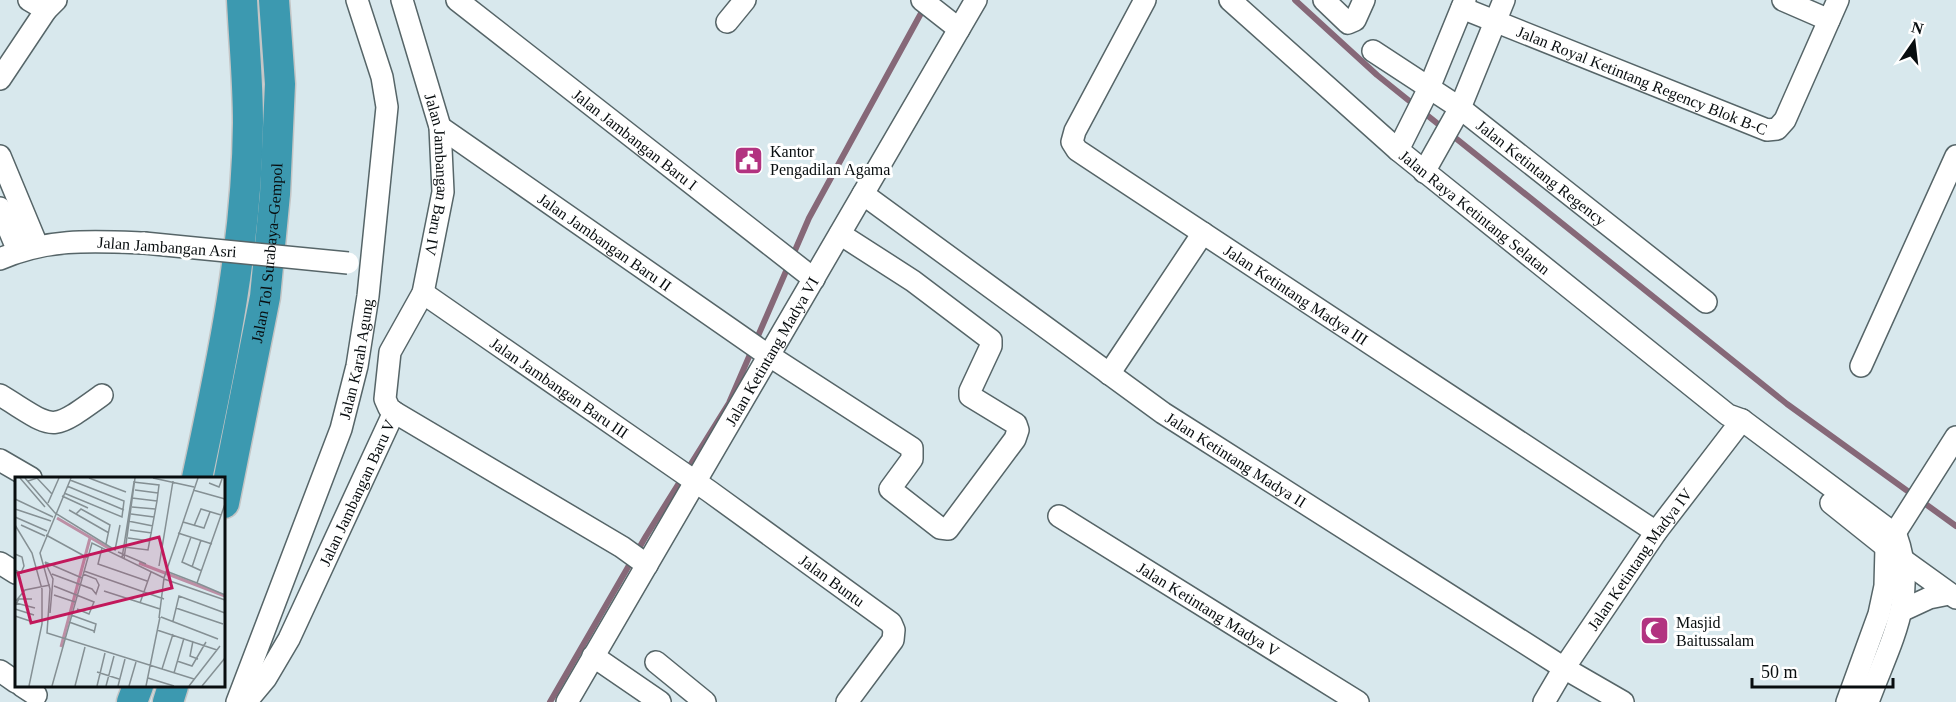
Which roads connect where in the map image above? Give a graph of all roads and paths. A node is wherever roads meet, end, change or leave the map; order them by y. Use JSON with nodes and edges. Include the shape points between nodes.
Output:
{"nodes":[{"id":1,"x":242,"y":0,"type":"edge"},
{"id":2,"x":274,"y":0,"type":"edge"},
{"id":3,"x":357,"y":0,"type":"edge"},
{"id":4,"x":402,"y":0,"type":"edge"},
{"id":5,"x":457,"y":0,"type":"edge"},
{"id":6,"x":745,"y":0,"type":"edge"},
{"id":7,"x":976,"y":0,"type":"edge"},
{"id":8,"x":1145,"y":0,"type":"edge"},
{"id":9,"x":1230,"y":0,"type":"edge"},
{"id":10,"x":1324,"y":0,"type":"edge"},
{"id":11,"x":1364,"y":0,"type":"edge"},
{"id":12,"x":1504,"y":0,"type":"edge"},
{"id":13,"x":1783,"y":0,"type":"edge"},
{"id":14,"x":1838,"y":0,"type":"edge"},
{"id":15,"x":44,"y":3,"type":"edge"},
{"id":16,"x":926,"y":3,"type":"edge"},
{"id":17,"x":1464,"y":4,"type":"edge"},
{"id":18,"x":1829,"y":20,"type":"junction"},
{"id":19,"x":1496,"y":21,"type":"junction"},
{"id":20,"x":727,"y":22,"type":"dead end"},
{"id":21,"x":959,"y":29,"type":"junction"},
{"id":22,"x":1373,"y":51,"type":"dead end"},
{"id":23,"x":0,"y":79,"type":"edge"},
{"id":24,"x":1426,"y":94,"type":"junction"},
{"id":25,"x":1457,"y":113,"type":"junction"},
{"id":26,"x":440,"y":127,"type":"junction"},
{"id":27,"x":1398,"y":150,"type":"junction"},
{"id":28,"x":0,"y":156,"type":"edge"},
{"id":29,"x":1956,"y":156,"type":"edge"},
{"id":30,"x":1424,"y":172,"type":"junction"},
{"id":31,"x":863,"y":194,"type":"junction"},
{"id":32,"x":0,"y":208,"type":"edge"},
{"id":33,"x":840,"y":234,"type":"junction"},
{"id":34,"x":1203,"y":234,"type":"junction"},
{"id":35,"x":18,"y":252,"type":"edge"},
{"id":36,"x":372,"y":263,"type":"junction"},
{"id":37,"x":806,"y":272,"type":"junction"},
{"id":38,"x":423,"y":293,"type":"junction"},
{"id":39,"x":1706,"y":302,"type":"dead end"},
{"id":40,"x":759,"y":348,"type":"junction"},
{"id":41,"x":1861,"y":366,"type":"dead end"},
{"id":42,"x":1109,"y":374,"type":"junction"},
{"id":43,"x":0,"y":395,"type":"edge"},
{"id":44,"x":102,"y":395,"type":"dead end"},
{"id":45,"x":394,"y":412,"type":"junction"},
{"id":46,"x":1736,"y":421,"type":"junction"},
{"id":47,"x":1956,"y":437,"type":"edge"},
{"id":48,"x":0,"y":460,"type":"edge"},
{"id":49,"x":1944,"y":470,"type":"edge"},
{"id":50,"x":685,"y":475,"type":"junction"},
{"id":51,"x":29,"y":477,"type":"edge"},
{"id":52,"x":197,"y":477,"type":"edge"},
{"id":53,"x":225,"y":498,"type":"edge"},
{"id":54,"x":1059,"y":516,"type":"dead end"},
{"id":55,"x":1656,"y":532,"type":"junction"},
{"id":56,"x":1897,"y":544,"type":"junction"},
{"id":57,"x":635,"y":556,"type":"junction"},
{"id":58,"x":0,"y":562,"type":"edge"},
{"id":59,"x":15,"y":572,"type":"edge"},
{"id":60,"x":1952,"y":596,"type":"edge"},
{"id":61,"x":1901,"y":611,"type":"junction"},
{"id":62,"x":593,"y":656,"type":"junction"},
{"id":63,"x":656,"y":662,"type":"dead end"},
{"id":64,"x":1564,"y":668,"type":"junction"},
{"id":65,"x":0,"y":671,"type":"edge"},
{"id":66,"x":15,"y":681,"type":"edge"},
{"id":67,"x":138,"y":687,"type":"edge"},
{"id":68,"x":173,"y":687,"type":"edge"},
{"id":69,"x":132,"y":702,"type":"edge"},
{"id":70,"x":168,"y":702,"type":"edge"},
{"id":71,"x":237,"y":702,"type":"edge"},
{"id":72,"x":246,"y":702,"type":"edge"},
{"id":73,"x":567,"y":702,"type":"edge"},
{"id":74,"x":660,"y":702,"type":"edge"},
{"id":75,"x":705,"y":702,"type":"edge"},
{"id":76,"x":847,"y":702,"type":"edge"},
{"id":77,"x":1358,"y":702,"type":"edge"},
{"id":78,"x":1544,"y":702,"type":"edge"},
{"id":79,"x":1623,"y":702,"type":"edge"},
{"id":80,"x":1847,"y":702,"type":"edge"},
{"id":81,"x":1868,"y":702,"type":"edge"}],
"edges":[{"from":1,"to":52,"type":"highway","name":"Jalan Tol Surabaya–Gempol","via":[[248,122],[244,196],[232,306]]},
{"from":2,"to":53,"type":"highway","name":"Jalan Tol Surabaya–Gempol","via":[[280,84],[275,194],[264,297]]},
{"from":3,"to":36,"type":"street","name":"Jalan Karah Agung","via":[[382,77],[387,107]]},
{"from":4,"to":26,"type":"street","name":"Jalan Jambangan Baru IV"},
{"from":5,"to":37,"type":"street","name":"Jalan Jambangan Baru I"},
{"from":6,"to":20,"type":"street"},
{"from":7,"to":21,"type":"street","name":"Jalan Ketintang Madya VI"},
{"from":8,"to":34,"type":"street","name":"Jalan Ketintang Madya III","via":[[1072,142],[1077,150]]},
{"from":9,"to":27,"type":"street","name":"Jalan Raya Ketintang Selatan"},
{"from":10,"to":11,"type":"street","via":[[1345,22],[1355,20]]},
{"from":12,"to":19,"type":"street"},
{"from":13,"to":18,"type":"street"},
{"from":14,"to":18,"type":"street"},
{"from":15,"to":23,"type":"street"},
{"from":16,"to":21,"type":"street"},
{"from":17,"to":19,"type":"street","name":"Jalan Royal Ketintang Regency Blok B-C"},
{"from":17,"to":24,"type":"street"},
{"from":18,"to":19,"type":"street","name":"Jalan Royal Ketintang Regency Blok B-C","via":[[1785,120],[1777,129],[1767,130]]},
{"from":19,"to":25,"type":"street"},
{"from":21,"to":31,"type":"street","name":"Jalan Ketintang Madya VI"},
{"from":22,"to":24,"type":"street","name":"Jalan Ketintang Regency"},
{"from":24,"to":25,"type":"street","name":"Jalan Ketintang Regency"},
{"from":24,"to":27,"type":"street"},
{"from":25,"to":30,"type":"street"},
{"from":25,"to":39,"type":"street","name":"Jalan Ketintang Regency"},
{"from":26,"to":38,"type":"street","name":"Jalan Jambangan Baru IV","via":[[442,192]]},
{"from":26,"to":40,"type":"street","name":"Jalan Jambangan Baru II"},
{"from":27,"to":30,"type":"street","name":"Jalan Raya Ketintang Selatan"},
{"from":28,"to":35,"type":"street"},
{"from":29,"to":41,"type":"street"},
{"from":30,"to":46,"type":"street","name":"Jalan Raya Ketintang Selatan"},
{"from":31,"to":33,"type":"street","name":"Jalan Ketintang Madya VI"},
{"from":31,"to":42,"type":"street","name":"Jalan Ketintang Madya II"},
{"from":32,"to":35,"type":"street"},
{"from":33,"to":37,"type":"street","name":"Jalan Ketintang Madya VI"},
{"from":33,"to":40,"type":"street","name":"Jalan Jambangan Baru II","via":[[913,281],[989,339],[990,349],[970,393],[1016,424],[1018,430],[950,528],[940,528],[890,489],[912,459],[912,448]]},
{"from":34,"to":42,"type":"street"},
{"from":34,"to":55,"type":"street","name":"Jalan Ketintang Madya III"},
{"from":35,"to":36,"type":"street","name":"Jalan Jambangan Asri","bridge":true,"via":[[82,240]]},
{"from":36,"to":71,"type":"street","name":"Jalan Karah Agung","via":[[357,366],[341,429]]},
{"from":37,"to":40,"type":"street","name":"Jalan Ketintang Madya VI"},
{"from":38,"to":45,"type":"street","name":"Jalan Jambangan Baru IV","via":[[390,352],[385,399]]},
{"from":38,"to":50,"type":"street","name":"Jalan Jambangan Baru III"},
{"from":40,"to":50,"type":"street","name":"Jalan Ketintang Madya VI"},
{"from":42,"to":64,"type":"street","name":"Jalan Ketintang Madya II","via":[[1163,413]]},
{"from":43,"to":44,"type":"street","via":[[43,421],[57,424]]},
{"from":45,"to":57,"type":"street","name":"Jalan Jambangan Baru V"},
{"from":45,"to":72,"type":"street","name":"Jalan Jambangan Baru V","via":[[289,639]]},
{"from":46,"to":55,"type":"street","name":"Jalan Ketintang Madya IV"},
{"from":46,"to":56,"type":"street","name":"Jalan Raya Ketintang Selatan"},
{"from":47,"to":49,"type":"street"},
{"from":48,"to":51,"type":"street"},
{"from":49,"to":56,"type":"street"},
{"from":50,"to":57,"type":"street","name":"Jalan Ketintang Madya VI"},
{"from":50,"to":76,"type":"street","name":"Jalan Buntu","via":[[891,623],[893,640]]},
{"from":54,"to":77,"type":"street","name":"Jalan Ketintang Madya V"},
{"from":55,"to":64,"type":"street","name":"Jalan Ketintang Madya IV"},
{"from":56,"to":60,"type":"street","name":"Jalan Raya Ketintang Selatan"},
{"from":56,"to":61,"type":"street","via":[[1906,594]]},
{"from":56,"to":80,"type":"street","via":[[1880,614]]},
{"from":57,"to":62,"type":"street","name":"Jalan Ketintang Madya VI"},
{"from":58,"to":59,"type":"street"},
{"from":60,"to":61,"type":"street","via":[[1929,598]]},
{"from":61,"to":81,"type":"street"},
{"from":62,"to":73,"type":"street","name":"Jalan Ketintang Madya VI"},
{"from":62,"to":74,"type":"street"},
{"from":63,"to":75,"type":"street"},
{"from":64,"to":78,"type":"street","name":"Jalan Ketintang Madya IV"},
{"from":64,"to":79,"type":"street","name":"Jalan Ketintang Madya II"},
{"from":65,"to":66,"type":"street"},
{"from":67,"to":69,"type":"highway"},
{"from":68,"to":70,"type":"highway"}]}
